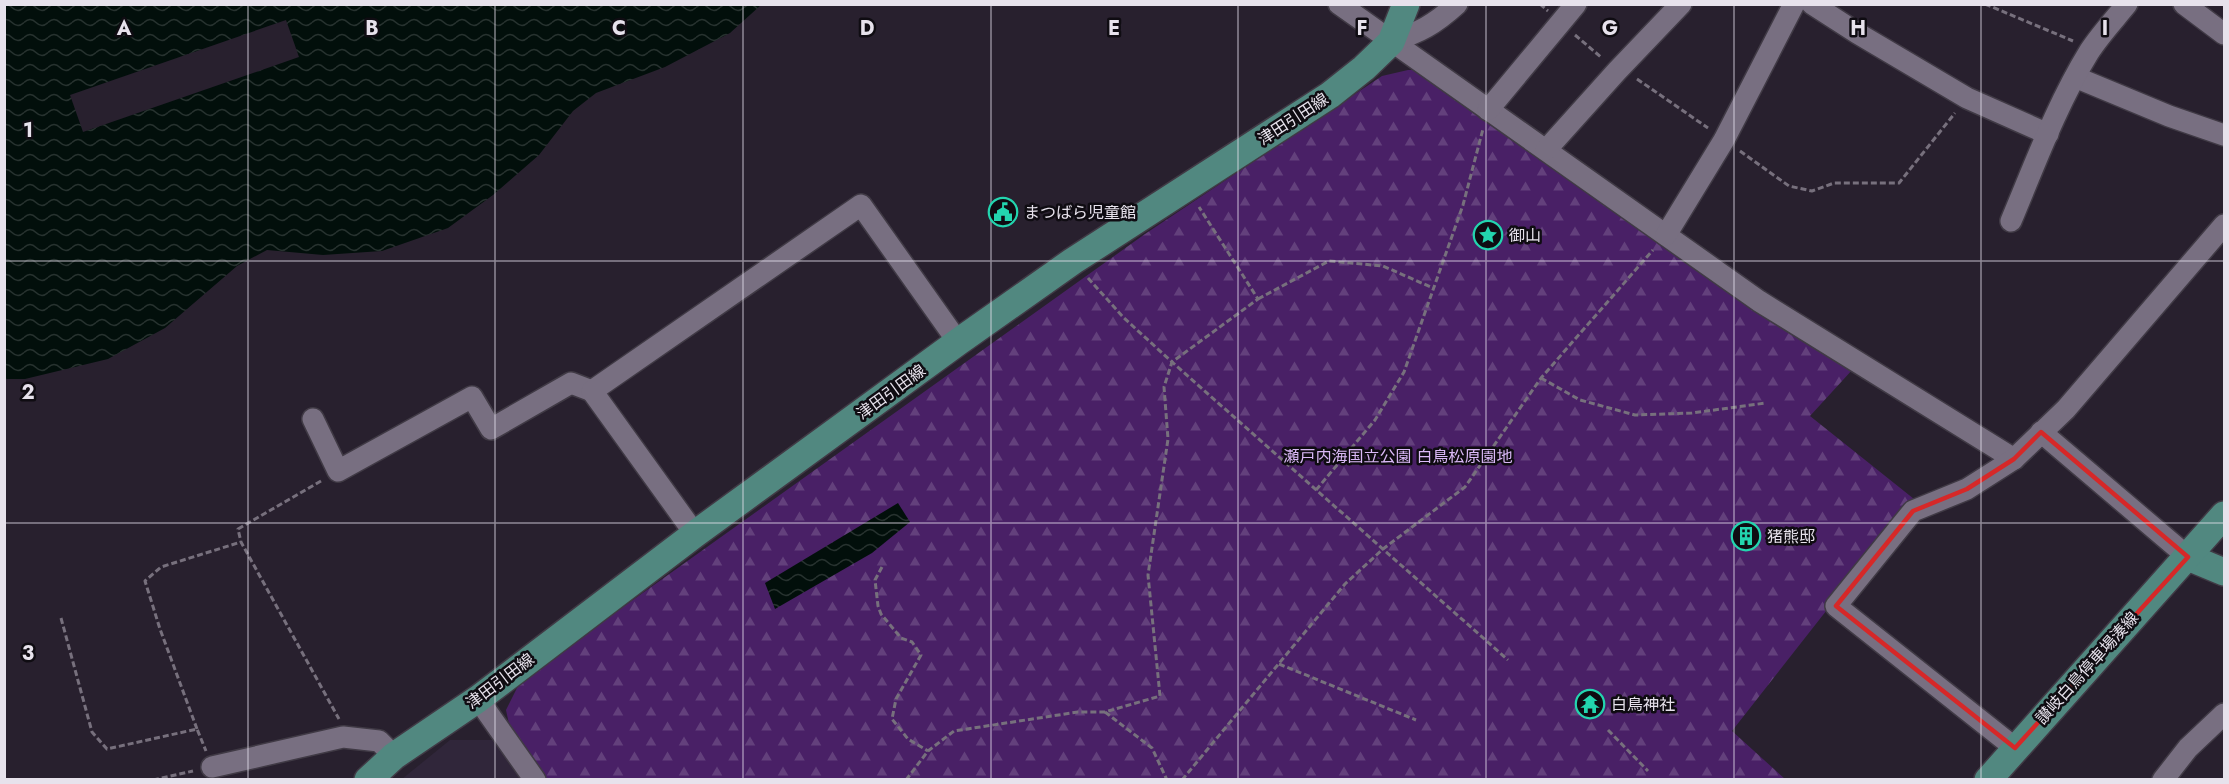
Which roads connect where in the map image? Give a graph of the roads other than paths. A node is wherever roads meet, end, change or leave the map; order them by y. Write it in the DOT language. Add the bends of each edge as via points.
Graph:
graph roads {
  1 [pos="1339,4"];
  2 [pos="1406,4"];
  3 [pos="1456,4"];
  4 [pos="1576,4"];
  5 [pos="1794,4"];
  6 [pos="1812,4"];
  7 [pos="2127,4"];
  8 [pos="2184,4"];
  9 [pos="1671,8"];
  10 [pos="2224,34"];
  11 [pos="1391,42"];
  12 [pos="2075,78"];
  13 [pos="1488,110"];
  14 [pos="2048,134"];
  15 [pos="2224,135"];
  16 [pos="1545,150"];
  17 [pos="2011,221"];
  18 [pos="2224,225"];
  19 [pos="1666,235"];
  20 [pos="958,342"];
  21 [pos="592,391"];
  22 [pos="314,419"];
  23 [pos="2041,432"];
  24 [pos="2014,459"];
  25 [pos="2224,515"];
  26 [pos="695,534"];
  27 [pos="2188,557"];
  28 [pos="2224,572"];
  29 [pos="478,699"];
  30 [pos="2224,714"];
  31 [pos="2015,748"];
  32 [pos="394,756"];
  33 [pos="212,767"];
  34 [pos="368,780"];
  35 [pos="535,780"];
  36 [pos="1988,780"];
  37 [pos="2163,780"];
  1 -- 11 [label="street"];
  2 -- 11 [label="main road, 津田引田線"];
  3 -- 11 [label="street" via="1419,33"];
  4 -- 13 [label="street"];
  5 -- 19 [label="street" via="1724,140"];
  6 -- 14 [label="street" via="1967,98"];
  7 -- 12 [label="street" via="2090,50"];
  8 -- 10 [label="street"];
  9 -- 16 [label="street"];
  11 -- 13 [label="street"];
  11 -- 20 [label="main road, 津田引田線" via="1329,95 1072,261"];
  12 -- 14 [label="street"];
  12 -- 15 [label="street"];
  13 -- 16 [label="street"];
  14 -- 17 [label="street"];
  16 -- 19 [label="street"];
  18 -- 23 [label="street" via="2066,409"];
  19 -- 24 [label="street" via="1759,301"];
  20 -- 21 [label="street" via="861,204"];
  20 -- 26 [label="main road, 津田引田線"];
  21 -- 22 [label="street" via="571,383 491,429 472,397 338,471"];
  21 -- 26 [label="street"];
  23 -- 24 [label="street"];
  23 -- 27 [label="street"];
  24 -- 31 [label="street" via="1967,489 1913,511 1836,606"];
  25 -- 27 [label="main road, 讃岐白鳥停車場湊線"];
  26 -- 29 [label="main road, 津田引田線"];
  27 -- 28 [label="main road"];
  27 -- 31 [label="main road, 讃岐白鳥停車場湊線"];
  29 -- 32 [label="main road, 津田引田線"];
  29 -- 35 [label="street"];
  30 -- 37 [label="street" via="2188,748"];
  31 -- 36 [label="main road, 讃岐白鳥停車場湊線"];
  32 -- 33 [label="street" via="379,741 343,737"];
  32 -- 34 [label="main road, 津田引田線"];
}
